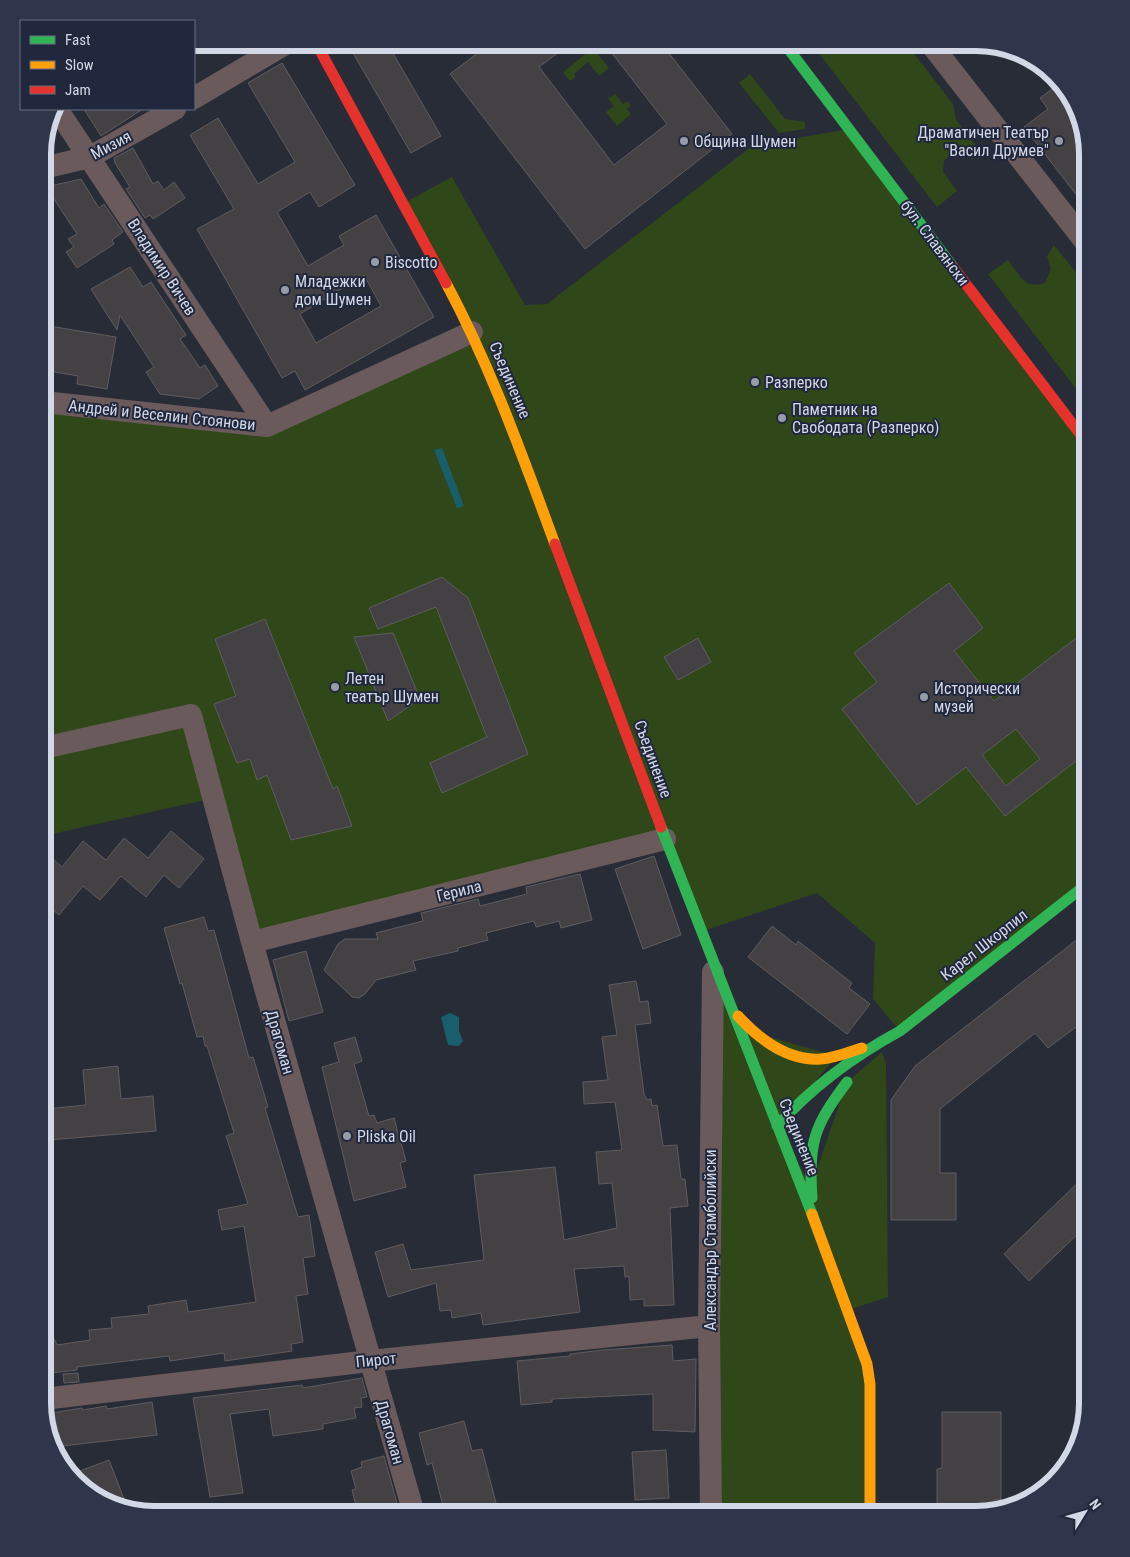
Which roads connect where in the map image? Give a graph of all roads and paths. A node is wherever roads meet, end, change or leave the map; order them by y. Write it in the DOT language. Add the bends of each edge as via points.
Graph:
graph roads {
  1 [pos="272,51"];
  2 [pos="321,51"];
  3 [pos="790,51"];
  4 [pos="936,51"];
  5 [pos="195,97"];
  6 [pos="173,110"];
  7 [pos="60,112"];
  8 [pos="90,157"];
  9 [pos="51,166"];
  10 [pos="1079,233"];
  11 [pos="472,332"];
  12 [pos="51,403"];
  13 [pos="267,426"];
  14 [pos="1079,432"];
  15 [pos="51,746"];
  16 [pos="665,839"];
  17 [pos="1079,891"];
  18 [pos="252,942"];
  19 [pos="714,966"];
  20 [pos="730,1007"];
  21 [pos="900,1031"];
  22 [pos="873,1044"];
  23 [pos="868,1064"];
  24 [pos="777,1126"];
  25 [pos="812,1214"];
  26 [pos="709,1326"];
  27 [pos="370,1361"];
  28 [pos="51,1399"];
  29 [pos="412,1506"];
  30 [pos="711,1506"];
  31 [pos="870,1506"];
  1 -- 5 [label="street"];
  2 -- 11 [label="street, Съединение"];
  3 -- 14 [label="street, бул. Славянски"];
  4 -- 10 [label="street"];
  6 -- 8 [label="street, Мизия"];
  7 -- 8 [label="street, Владимир Вичев"];
  8 -- 9 [label="street, Мизия"];
  8 -- 13 [label="street, Владимир Вичев"];
  11 -- 13 [label="street, Андрей и Веселин Стоянови"];
  11 -- 16 [label="street, Съединение" via="536,486"];
  12 -- 13 [label="street, Андрей и Веселин Стоянови"];
  15 -- 18 [label="street, Драгоман" via="191,715"];
  16 -- 18 [label="street, Герила"];
  16 -- 19 [label="street, Съединение"];
  17 -- 21 [label="street, Карел Шкорпил"];
  18 -- 27 [label="street, Драгоман"];
  19 -- 20 [label="street, Съединение"];
  19 -- 26 [label="street, Александър Стамболийски"];
  20 -- 22 [label="street" via="751,1032 798,1056 818,1059 838,1056"];
  20 -- 24 [label="street, Съединение"];
  21 -- 22 [label="street, Карел Шкорпил"];
  21 -- 23 [label="street, Карел Шкорпил"];
  22 -- 24 [label="street, Карел Шкорпил" via="790,1111"];
  24 -- 25 [label="street, Съединение"];
  24 -- 25 [label="street" via="813,1108 851,1079 822,1117 814,1142"];
  25 -- 31 [label="street, Съединение" via="867,1364 870,1384"];
  26 -- 27 [label="street, Пирот"];
  26 -- 30 [label="street, Александър Стамболийски"];
  27 -- 28 [label="street, Пирот"];
  27 -- 29 [label="street, Драгоман"];
}
